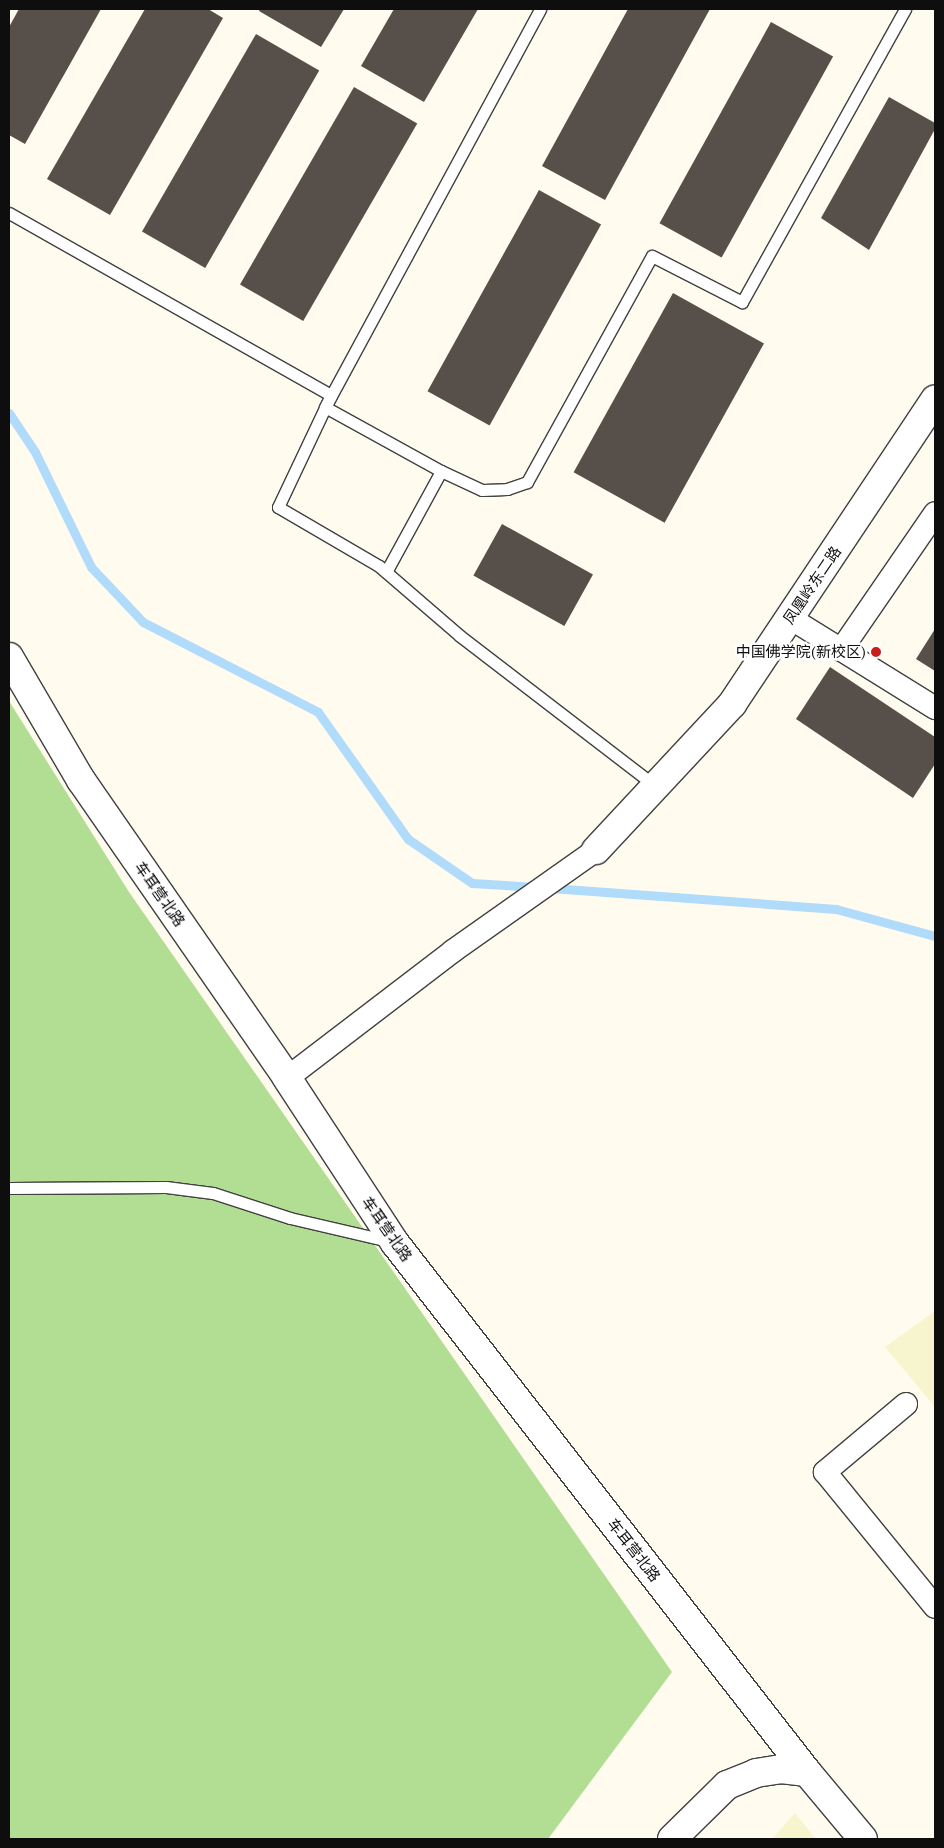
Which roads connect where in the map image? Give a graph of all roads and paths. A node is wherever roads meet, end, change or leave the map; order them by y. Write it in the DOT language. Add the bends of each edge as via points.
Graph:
graph roads {
  1 [pos="540,9"];
  2 [pos="905,9"];
  3 [pos="9,213"];
  4 [pos="935,400"];
  5 [pos="325,407"];
  6 [pos="441,471"];
  7 [pos="935,513"];
  8 [pos="386,572"];
  9 [pos="790,618"];
  10 [pos="842,650"];
  11 [pos="9,657"];
  12 [pos="935,708"];
  13 [pos="657,786"];
  14 [pos="596,850"];
  15 [pos="287,1078"];
  16 [pos="9,1188"];
  17 [pos="395,1243"];
  18 [pos="906,1404"];
  19 [pos="935,1607"];
  20 [pos="807,1772"];
  21 [pos="672,1839"];
  22 [pos="863,1839"];
  1 -- 5 [label="lane"];
  2 -- 6 [label="lane" via="742,302 652,256 527,482 506,490 482,490"];
  3 -- 5 [label="lane" via="330,395"];
  4 -- 9 [label="street, 凤凰岭东二路"];
  5 -- 6 [label="lane"];
  5 -- 8 [label="lane" via="278,507"];
  6 -- 8 [label="lane"];
  7 -- 10 [label="street"];
  8 -- 13 [label="lane" via="460,636"];
  9 -- 10 [label="street"];
  9 -- 13 [label="street, 凤凰岭东二路" via="732,704"];
  10 -- 12 [label="street"];
  11 -- 15 [label="street, 车耳营北路" via="81,780"];
  13 -- 14 [label="street, 凤凰岭东二路"];
  14 -- 15 [label="street" via="453,951"];
  15 -- 17 [label="street, 车耳营北路"];
  16 -- 17 [label="lane" via="166,1187 213,1193 290,1218"];
  17 -- 20 [label="street, 车耳营北路"];
  18 -- 19 [label="street" via="825,1472"];
  20 -- 21 [label="street" via="782,1769 756,1773 727,1785"];
  20 -- 22 [label="street, 车耳营北路"];
}
